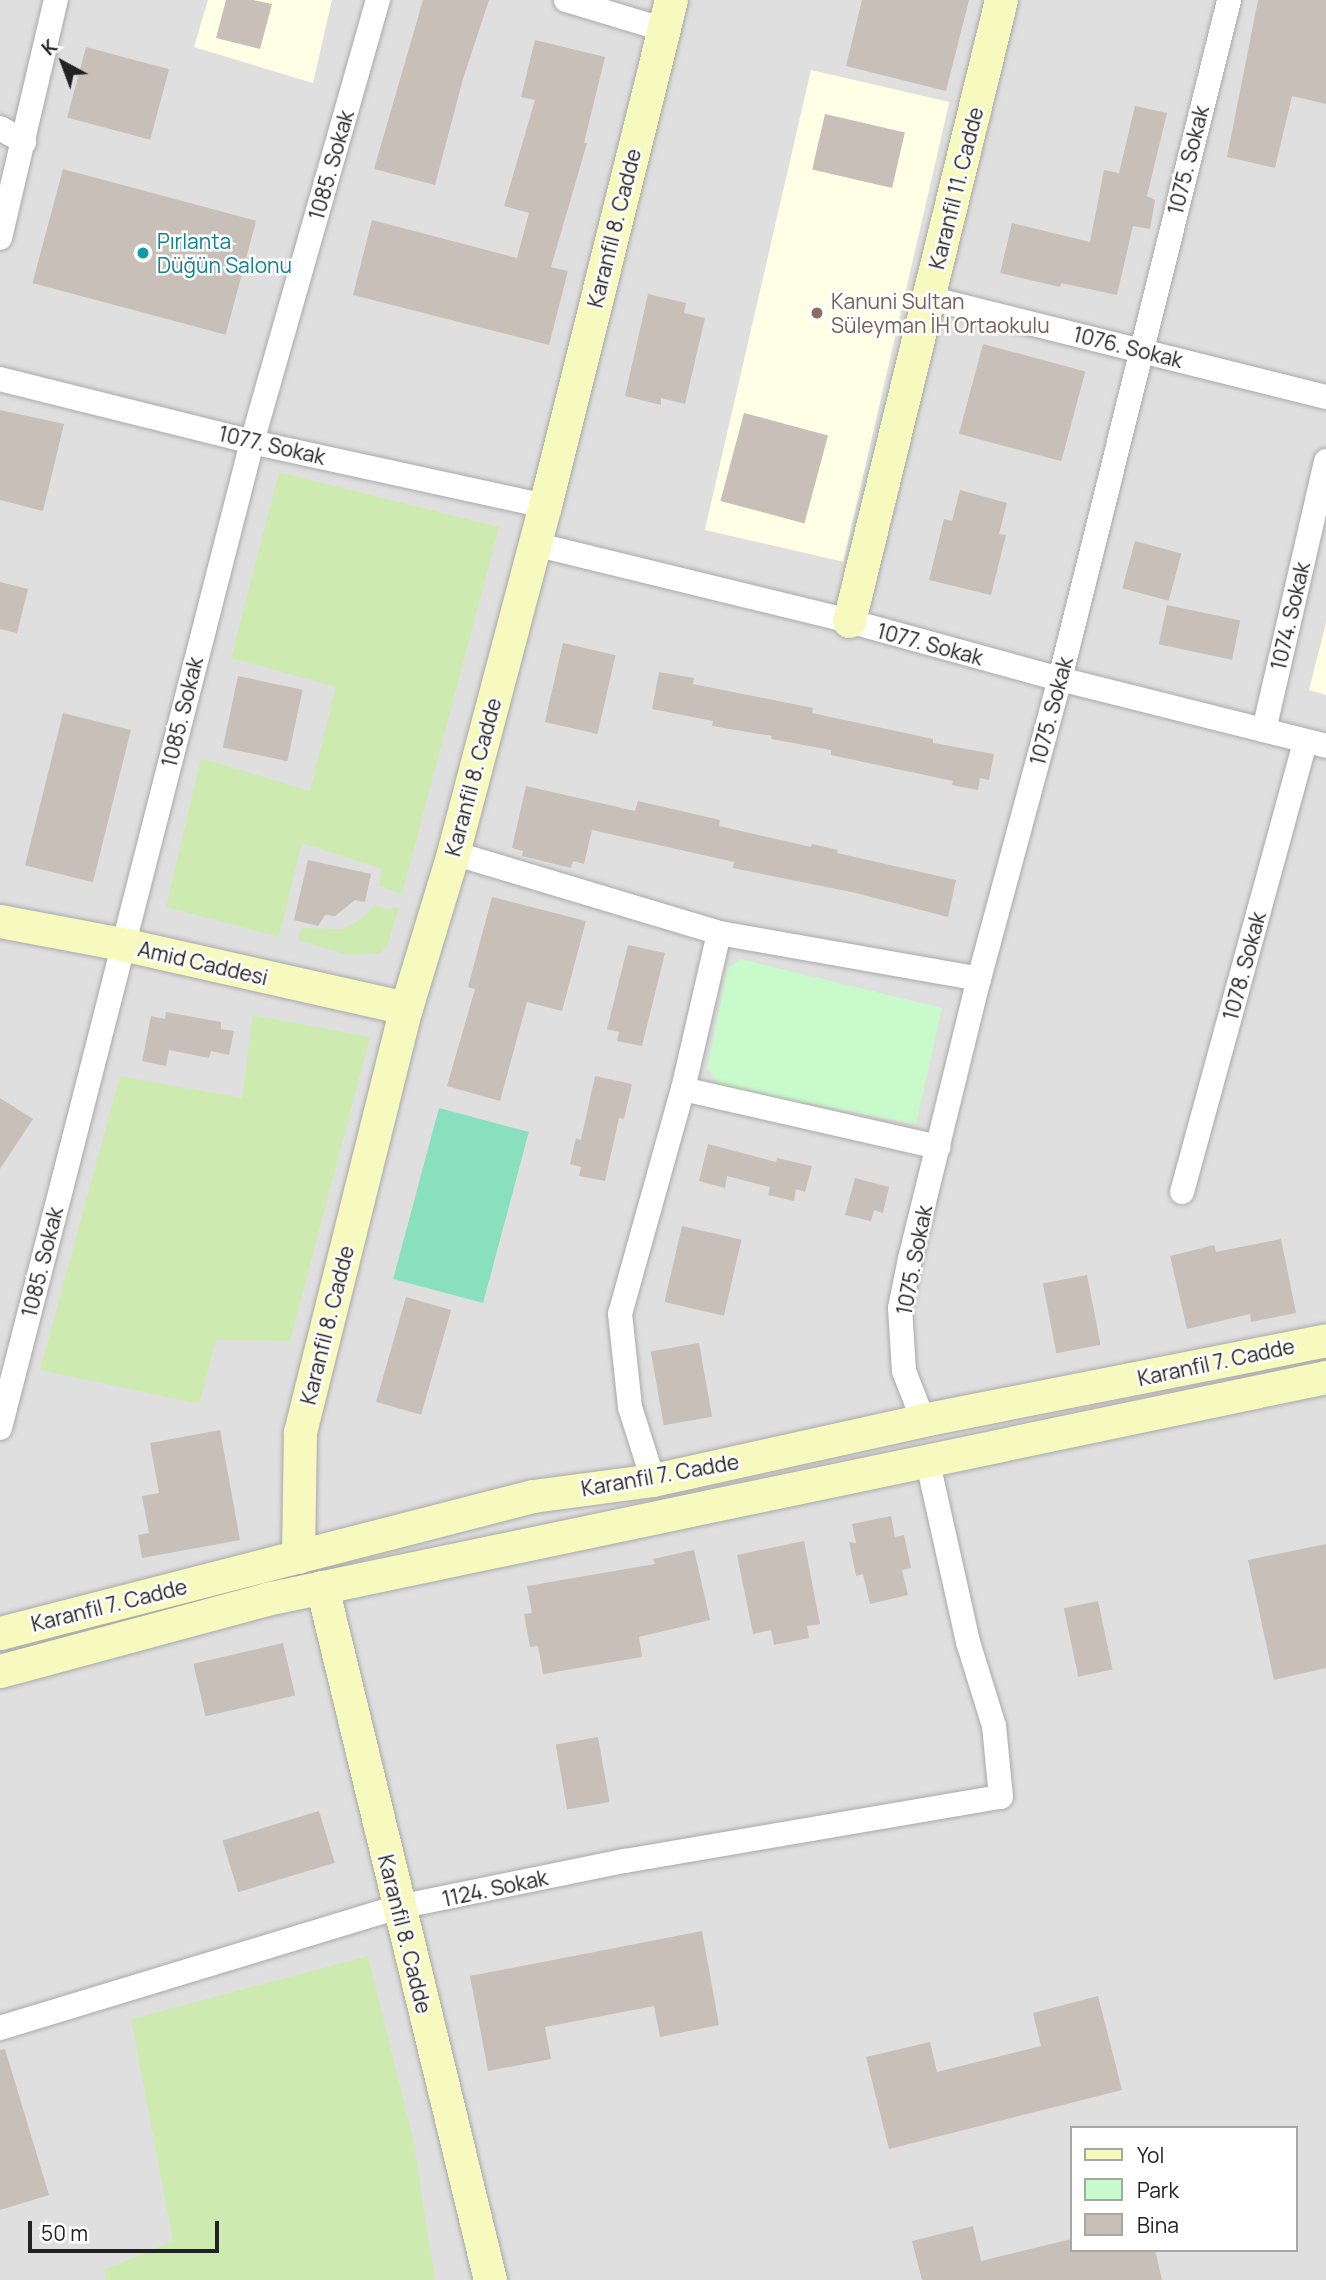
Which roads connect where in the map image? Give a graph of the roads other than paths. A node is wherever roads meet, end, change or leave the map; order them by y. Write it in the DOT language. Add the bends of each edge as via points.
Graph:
graph roads {
  1 [pos="56,0"];
  2 [pos="378,0"];
  3 [pos="566,0"];
  4 [pos="1001,0"];
  5 [pos="1229,0"];
  6 [pos="667,15"];
  7 [pos="0,128"];
  8 [pos="24,142"];
  9 [pos="0,238"];
  10 [pos="929,298"];
  11 [pos="1140,350"];
  12 [pos="0,379"];
  13 [pos="1326,397"];
  14 [pos="252,442"];
  15 [pos="1326,461"];
  16 [pos="545,506"];
  17 [pos="534,544"];
  18 [pos="849,621"];
  19 [pos="1060,679"];
  20 [pos="1264,730"];
  21 [pos="1316,743"];
  22 [pos="453,853"];
  23 [pos="0,921"];
  24 [pos="719,933"];
  25 [pos="122,944"];
  26 [pos="979,979"];
  27 [pos="406,1008"];
  28 [pos="683,1089"];
  29 [pos="939,1147"];
  30 [pos="1182,1192"];
  31 [pos="1326,1339"];
  32 [pos="1326,1377"];
  33 [pos="923,1420"];
  34 [pos="0,1428"];
  35 [pos="927,1459"];
  36 [pos="653,1480"];
  37 [pos="298,1557"];
  38 [pos="322,1587"];
  39 [pos="0,1633"];
  40 [pos="0,1671"];
  41 [pos="398,1908"];
  42 [pos="0,2028"];
  43 [pos="490,2280"];
  1 -- 8 [label="street"];
  2 -- 14 [label="street, 1085. Sokak"];
  3 -- 6 [label="street"];
  4 -- 10 [label="street, Karanfil 11. Cadde"];
  5 -- 11 [label="street, 1075. Sokak"];
  6 -- 16 [label="street, Karanfil 8. Cadde"];
  7 -- 8 [label="street"];
  8 -- 9 [label="street"];
  10 -- 11 [label="street, 1076. Sokak"];
  10 -- 18 [label="street, Karanfil 11. Cadde"];
  11 -- 13 [label="street, 1076. Sokak"];
  11 -- 19 [label="street, 1075. Sokak"];
  12 -- 14 [label="street, 1077. Sokak"];
  14 -- 16 [label="street, 1077. Sokak"];
  14 -- 25 [label="street, 1085. Sokak"];
  15 -- 20 [label="street, 1074. Sokak"];
  16 -- 17 [label="street, Karanfil 8. Cadde"];
  17 -- 18 [label="street, 1077. Sokak"];
  17 -- 22 [label="street, Karanfil 8. Cadde"];
  18 -- 19 [label="street, 1077. Sokak"];
  19 -- 20 [label="street, 1077. Sokak"];
  19 -- 26 [label="street, 1075. Sokak"];
  20 -- 21 [label="street, 1077. Sokak"];
  21 -- 30 [label="street, 1078. Sokak"];
  22 -- 24 [label="street"];
  22 -- 27 [label="street, Karanfil 8. Cadde"];
  23 -- 25 [label="street, Amid Caddesi"];
  24 -- 26 [label="street"];
  24 -- 28 [label="street"];
  25 -- 27 [label="street, Amid Caddesi"];
  25 -- 34 [label="street, 1085. Sokak"];
  26 -- 29 [label="street, 1075. Sokak"];
  27 -- 37 [label="street, Karanfil 8. Cadde" via="300,1432"];
  28 -- 29 [label="street"];
  28 -- 36 [label="street" via="620,1314 630,1407"];
  29 -- 33 [label="street, 1075. Sokak" via="900,1308 904,1371"];
  31 -- 33 [label="street, Karanfil 7. Cadde"];
  32 -- 35 [label="street, Karanfil 7. Cadde"];
  33 -- 36 [label="street, Karanfil 7. Cadde"];
  35 -- 38 [label="street, Karanfil 7. Cadde"];
  35 -- 41 [label="street, 1124. Sokak" via="968,1642 993,1726 1001,1797 625,1861"];
  36 -- 37 [label="street, Karanfil 7. Cadde" via="533,1496"];
  37 -- 39 [label="street, Karanfil 7. Cadde"];
  38 -- 40 [label="street, Karanfil 7. Cadde"];
  38 -- 41 [label="street, Karanfil 8. Cadde"];
  41 -- 42 [label="street, 1124. Sokak"];
  41 -- 43 [label="street, Karanfil 8. Cadde"];
}
